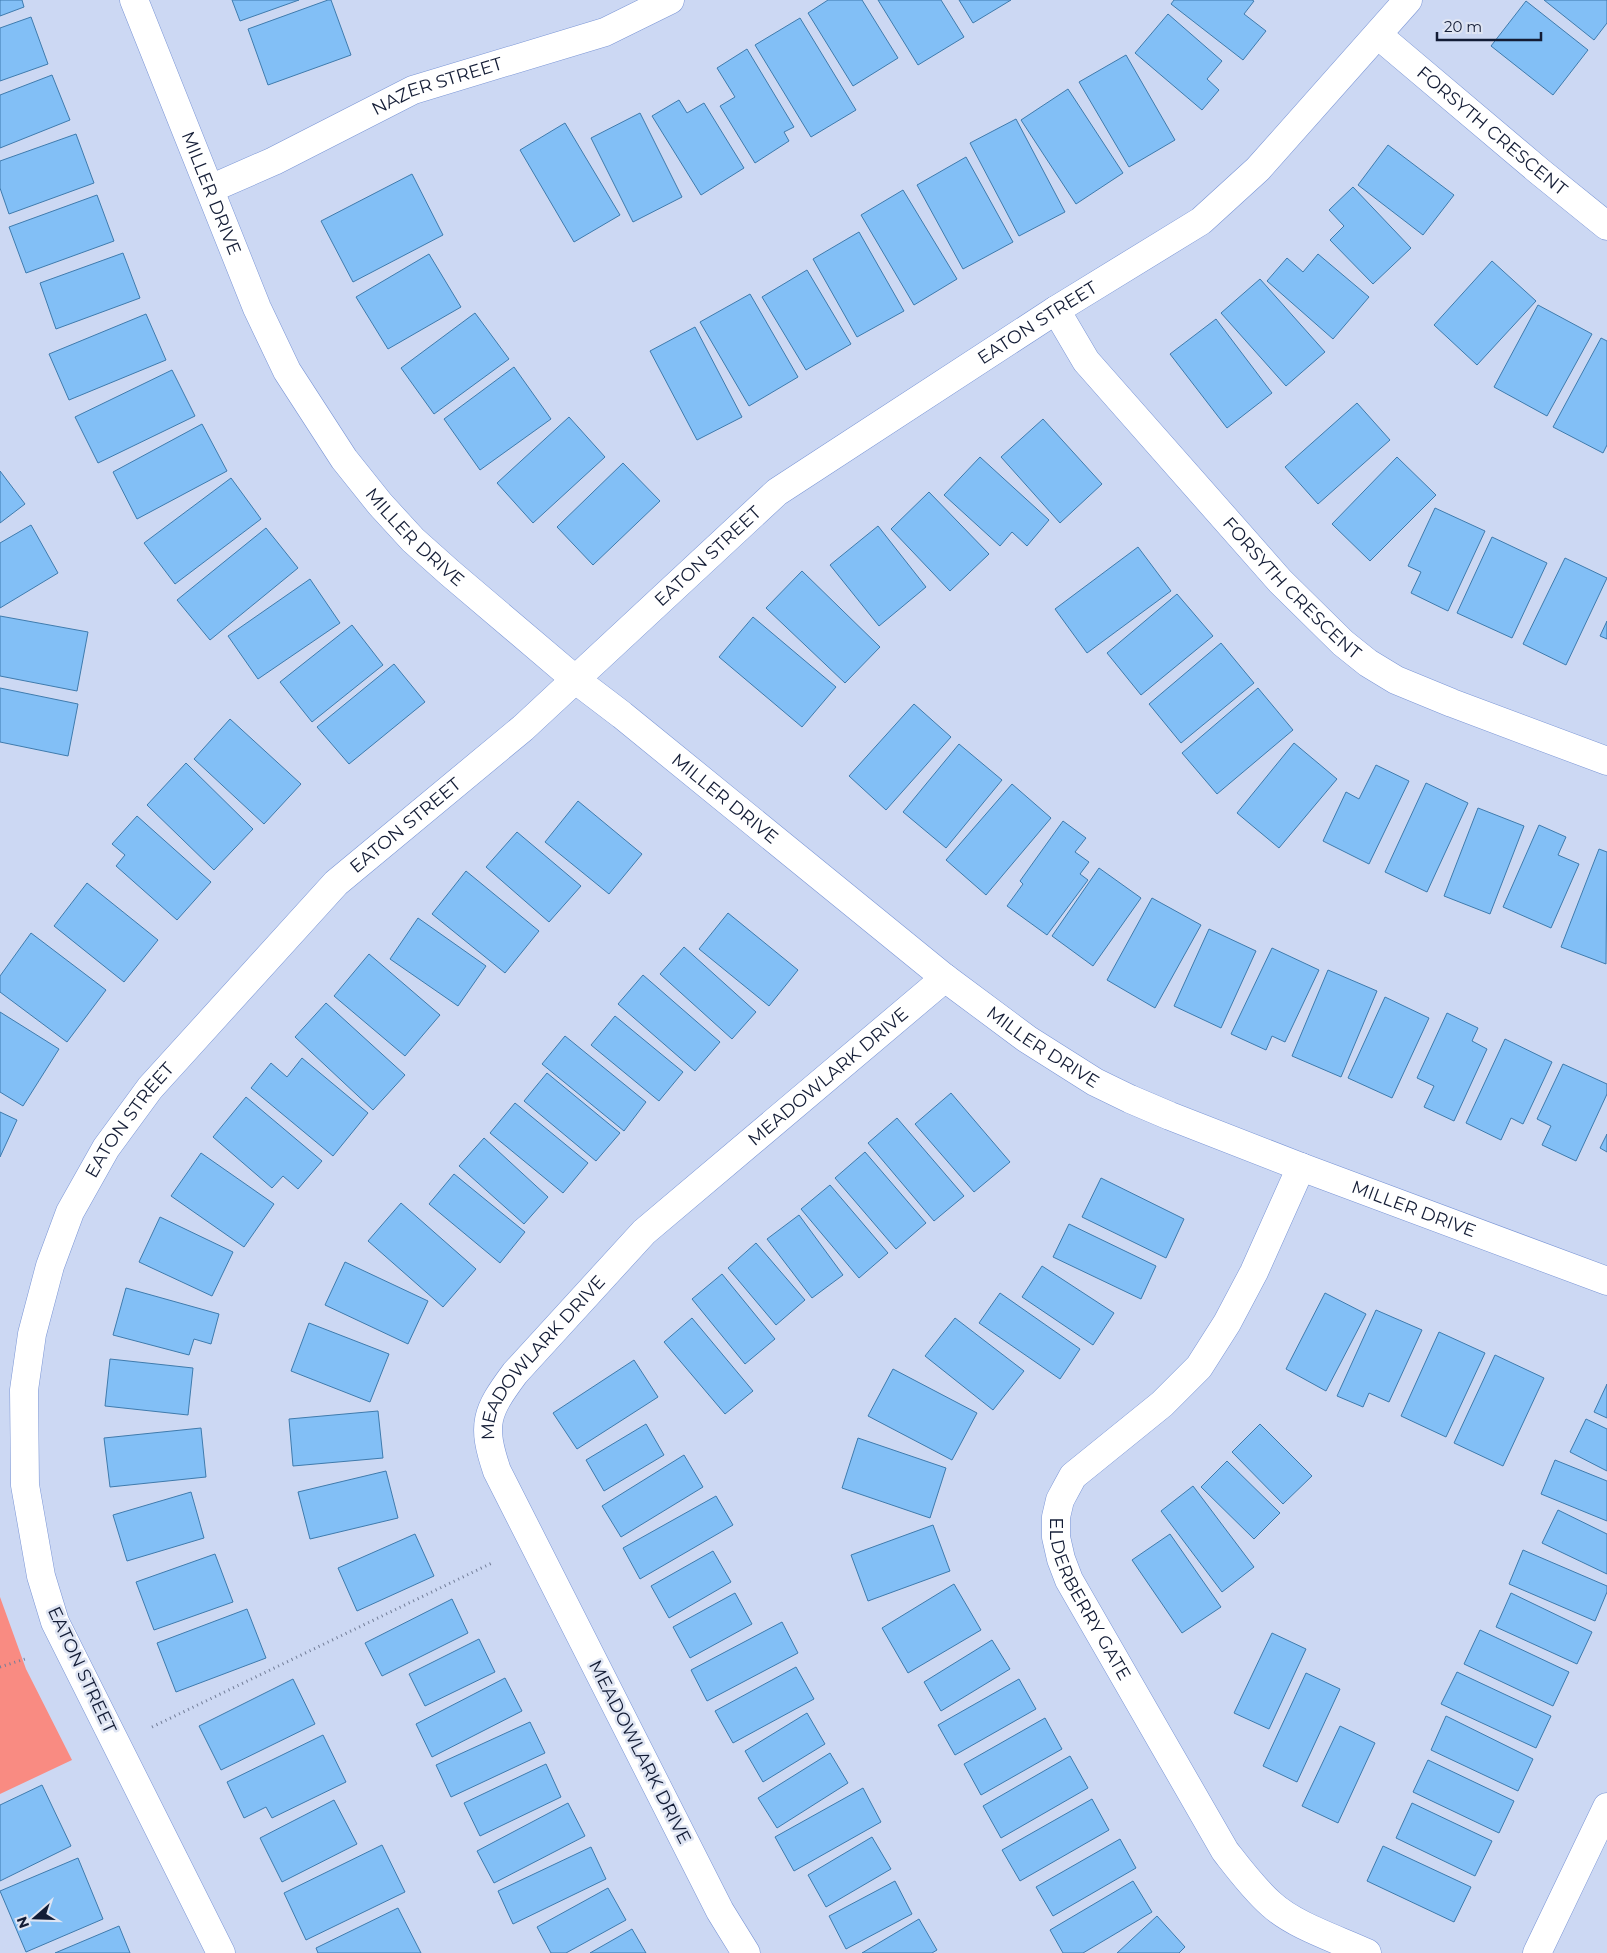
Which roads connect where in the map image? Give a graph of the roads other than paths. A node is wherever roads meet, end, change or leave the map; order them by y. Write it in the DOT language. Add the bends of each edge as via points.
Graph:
graph roads {
  1 [pos="134,0"];
  2 [pos="670,0"];
  3 [pos="1408,0"];
  4 [pos="1378,35"];
  5 [pos="210,189"];
  6 [pos="1607,226"];
  7 [pos="1056,310"];
  8 [pos="576,680"];
  9 [pos="1607,760"];
  10 [pos="945,978"];
  11 [pos="1301,1167"];
  12 [pos="1607,1281"];
  13 [pos="1607,1807"];
  14 [pos="221,1953"];
  15 [pos="746,1953"];
  16 [pos="1367,1953"];
  17 [pos="1536,1953"];
  1 -- 5 [label="street, MILLER DRIVE"];
  2 -- 5 [label="street, NAZER STREET" via="605,32 413,90 274,161"];
  3 -- 4 [label="street, EATON STREET"];
  4 -- 6 [label="street, FORSYTH CRESCENT"];
  4 -- 7 [label="street, EATON STREET" via="1258,169 1208,215"];
  5 -- 8 [label="street, MILLER DRIVE" via="257,308 287,371 344,459 414,540"];
  7 -- 8 [label="street, EATON STREET" via="777,492"];
  7 -- 9 [label="street, FORSYTH CRESCENT" via="1092,369 1280,581 1343,643 1396,680"];
  8 -- 10 [label="street, MILLER DRIVE"];
  8 -- 14 [label="street, EATON STREET" via="523,728 336,882 150,1088 106,1148 70,1212 50,1266 32,1334 24,1390 25,1485 41,1576 55,1622"];
  10 -- 11 [label="street, MILLER DRIVE" via="1027,1039 1095,1082 1170,1116"];
  10 -- 15 [label="street, MEADOWLARK DRIVE" via="644,1232 516,1373 499,1395 487,1421 489,1447 497,1472 720,1910"];
  11 -- 12 [label="street, MILLER DRIVE"];
  11 -- 16 [label="street, ELDERBERRY GATE" via="1254,1272 1199,1367 1162,1404 1073,1476 1060,1500 1056,1537 1069,1580 1225,1851 1272,1905 1299,1922"];
  13 -- 17 [label="street"];
}
